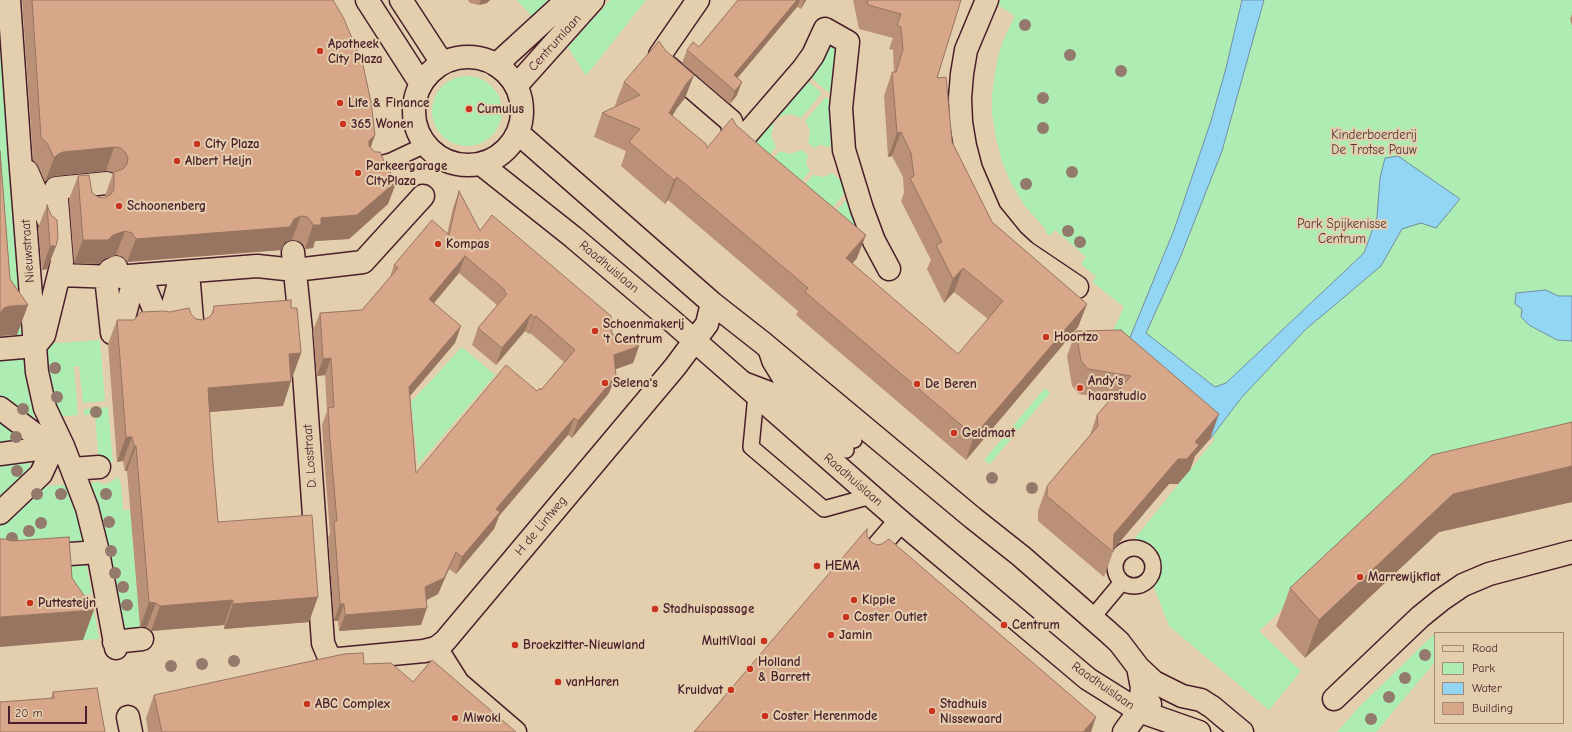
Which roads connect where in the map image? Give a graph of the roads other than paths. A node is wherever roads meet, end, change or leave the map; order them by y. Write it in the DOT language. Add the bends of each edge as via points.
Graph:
graph roads {
  1 [pos="9,0"];
  2 [pos="366,0"];
  3 [pos="401,0"];
  4 [pos="567,0"];
  5 [pos="593,0"];
  6 [pos="698,0"];
  7 [pos="987,0"];
  8 [pos="442,63"];
  9 [pos="496,65"];
  10 [pos="421,84"];
  11 [pos="516,86"];
  12 [pos="518,133"];
  13 [pos="740,142"];
  14 [pos="426,145"];
  15 [pos="20,156"];
  16 [pos="760,160"];
  17 [pos="481,164"];
  18 [pos="369,167"];
  19 [pos="97,190"];
  20 [pos="423,196"];
  21 [pos="850,236"];
  22 [pos="60,246"];
  23 [pos="291,258"];
  24 [pos="102,273"];
  25 [pos="59,275"];
  26 [pos="137,276"];
  27 [pos="184,281"];
  28 [pos="1077,287"];
  29 [pos="712,303"];
  30 [pos="193,332"];
  31 [pos="694,341"];
  32 [pos="763,343"];
  33 [pos="35,346"];
  34 [pos="0,349"];
  35 [pos="732,375"];
  36 [pos="756,395"];
  37 [pos="0,408"];
  38 [pos="58,447"];
  39 [pos="0,454"];
  40 [pos="99,467"];
  41 [pos="72,469"];
  42 [pos="871,496"];
  43 [pos="0,513"];
  44 [pos="900,521"];
  45 [pos="98,552"];
  46 [pos="1572,552"];
  47 [pos="870,556"];
  48 [pos="0,559"];
  49 [pos="1122,582"];
  50 [pos="1092,618"];
  51 [pos="142,639"];
  52 [pos="436,648"];
  53 [pos="1138,668"];
  54 [pos="1182,696"];
  55 [pos="1334,699"];
  56 [pos="1139,712"];
  57 [pos="515,732"];
  58 [pos="1124,732"];
  59 [pos="1200,732"];
  60 [pos="1242,732"];
  1 -- 15 [label="street, Nieuwstraat"];
  2 -- 10 [label="street"];
  3 -- 8 [label="street"];
  4 -- 9 [label="street, Centrumlaan"];
  5 -- 11 [label="street, Centrumlaan"];
  6 -- 13 [label="street" via="660,55 664,64 730,121 736,139"];
  7 -- 28 [label="street" via="966,50 962,74 961,122 971,169 990,213 1012,240 1025,252"];
  8 -- 9 [label="street" via="464,57 486,60"];
  8 -- 10 [label="street" via="426,76"];
  9 -- 11 [label="street"];
  10 -- 14 [label="street" via="416,94 414,116 420,136"];
  11 -- 12 [label="street" via="522,110"];
  12 -- 17 [label="street" via="503,153"];
  12 -- 29 [label="street, Raadhuislaan"];
  13 -- 16 [label="street"];
  13 -- 21 [label="street" via="803,69 813,55 824,28 848,42 841,108 844,150 874,241 889,269"];
  14 -- 17 [label="street" via="450,163 471,166"];
  14 -- 18 [label="lane" via="391,161"];
  15 -- 22 [label="street, Nieuwstraat"];
  15 -- 33 [label="street, Nieuwstraat"];
  17 -- 31 [label="street, Raadhuislaan" via="579,242"];
  19 -- 22 [label="street, Nieuwstraat" via="56,188"];
  20 -- 23 [label="street" via="363,262"];
  22 -- 25 [label="street, Nieuwstraat" via="62,262"];
  23 -- 24 [label="street" via="114,268"];
  23 -- 27 [label="street"];
  23 -- 52 [label="street, D. Losstraat" via="301,332 323,643 328,655 339,659"];
  24 -- 25 [label="street"];
  24 -- 26 [label="street"];
  24 -- 26 [label="street" via="112,333 120,333"];
  25 -- 33 [label="street, Nieuwstraat" via="44,335"];
  26 -- 27 [label="street"];
  26 -- 27 [label="street" via="160,324 168,323"];
  27 -- 30 [label="street"];
  29 -- 31 [label="street, H de Lintweg" via="707,324"];
  29 -- 32 [label="street, Raadhuislaan"];
  31 -- 35 [label="street, Raadhuislaan"];
  31 -- 52 [label="street, H de Lintweg" via="445,641"];
  32 -- 35 [label="lane" via="770,362 781,380 850,445 774,391"];
  32 -- 50 [label="street, Raadhuislaan" via="1021,556"];
  33 -- 34 [label="street"];
  33 -- 38 [label="street, Nieuwstraat" via="41,394"];
  35 -- 36 [label="street, Raadhuislaan"];
  36 -- 42 [label="street, Raadhuislaan"];
  36 -- 42 [label="lane" via="752,447 824,509"];
  37 -- 38 [label="street"];
  38 -- 39 [label="street"];
  38 -- 41 [label="street, Nieuwstraat"];
  38 -- 43 [label="street" via="41,474"];
  40 -- 41 [label="street"];
  41 -- 45 [label="street, Nieuwstraat" via="87,508"];
  42 -- 44 [label="street, Raadhuislaan"];
  44 -- 47 [label="street"];
  44 -- 56 [label="street, Raadhuislaan" via="1088,680"];
  45 -- 48 [label="street"];
  45 -- 51 [label="street, Nieuwstraat" via="115,645"];
  46 -- 55 [label="street" via="1490,574 1458,589 1420,617"];
  49 -- 50 [label="lane"];
  50 -- 53 [label="street, Raadhuislaan" via="1119,642"];
  52 -- 57 [label="street" via="458,682"];
  53 -- 54 [label="street" via="1154,682"];
  53 -- 56 [label="street, Raadhuislaan" via="1142,688"];
  54 -- 56 [label="street" via="1155,700"];
  54 -- 60 [label="street" via="1201,700"];
  56 -- 58 [label="street"];
  56 -- 59 [label="street"];
}
